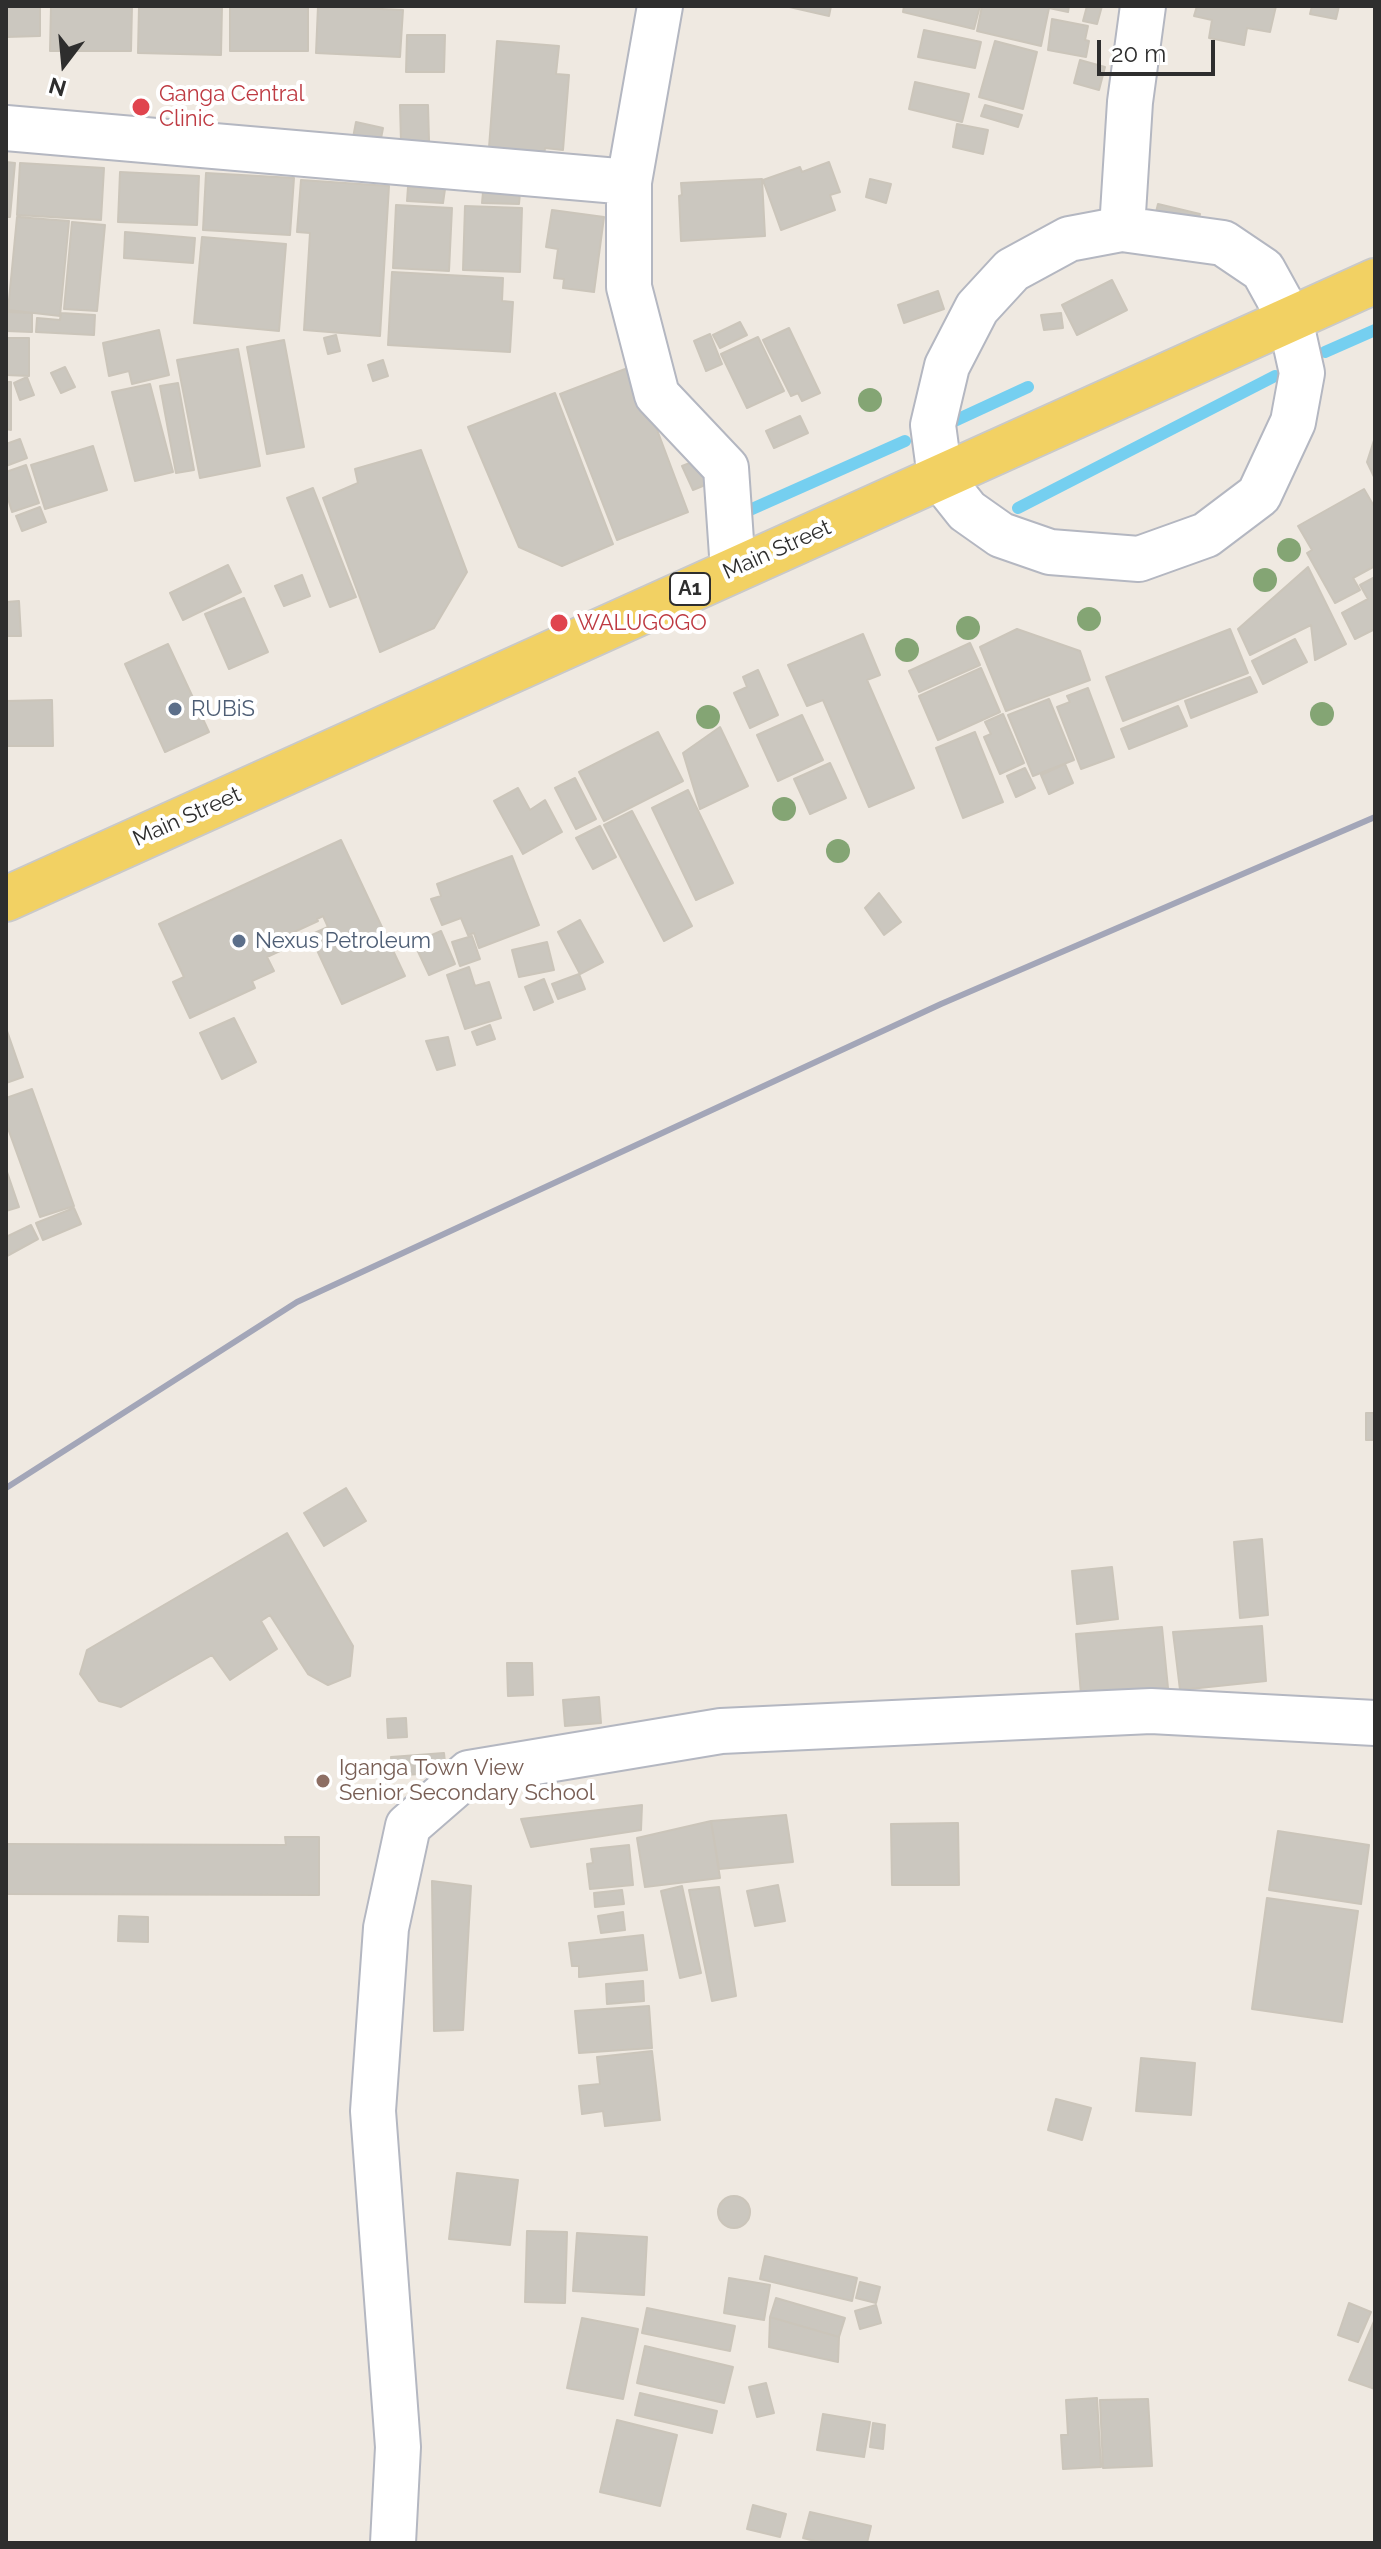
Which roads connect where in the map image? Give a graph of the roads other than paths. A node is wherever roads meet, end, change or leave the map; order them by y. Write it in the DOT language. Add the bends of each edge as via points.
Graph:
graph roads {
  1 [pos="660,6"];
  2 [pos="1143,6"];
  3 [pos="6,128"];
  4 [pos="629,182"];
  5 [pos="1122,229"];
  6 [pos="1375,281"];
  7 [pos="1290,319"];
  8 [pos="940,477"];
  9 [pos="733,570"];
  10 [pos="6,899"];
  11 [pos="1375,1723"];
  12 [pos="393,2543"];
  1 -- 4 [label="street"];
  2 -- 5 [label="street"];
  3 -- 4 [label="street"];
  4 -- 9 [label="street" via="629,287 657,395 726,468"];
  5 -- 7 [label="street" via="1223,243 1263,270"];
  5 -- 8 [label="street" via="1069,239 1035,257 1012,270 977,308 947,366 933,425"];
  6 -- 7 [label="main road, Main Street / A1"];
  7 -- 8 [label="main road, Main Street / A1"];
  7 -- 8 [label="street" via="1302,373 1293,422 1259,495 1206,535 1139,559 1050,552 1001,535 967,511"];
  8 -- 9 [label="main road, Main Street / A1"];
  9 -- 10 [label="main road, Main Street / A1"];
  11 -- 12 [label="street" via="1151,1711 721,1731 469,1773 408,1826 386,1928 373,2111 398,2447"];
}
